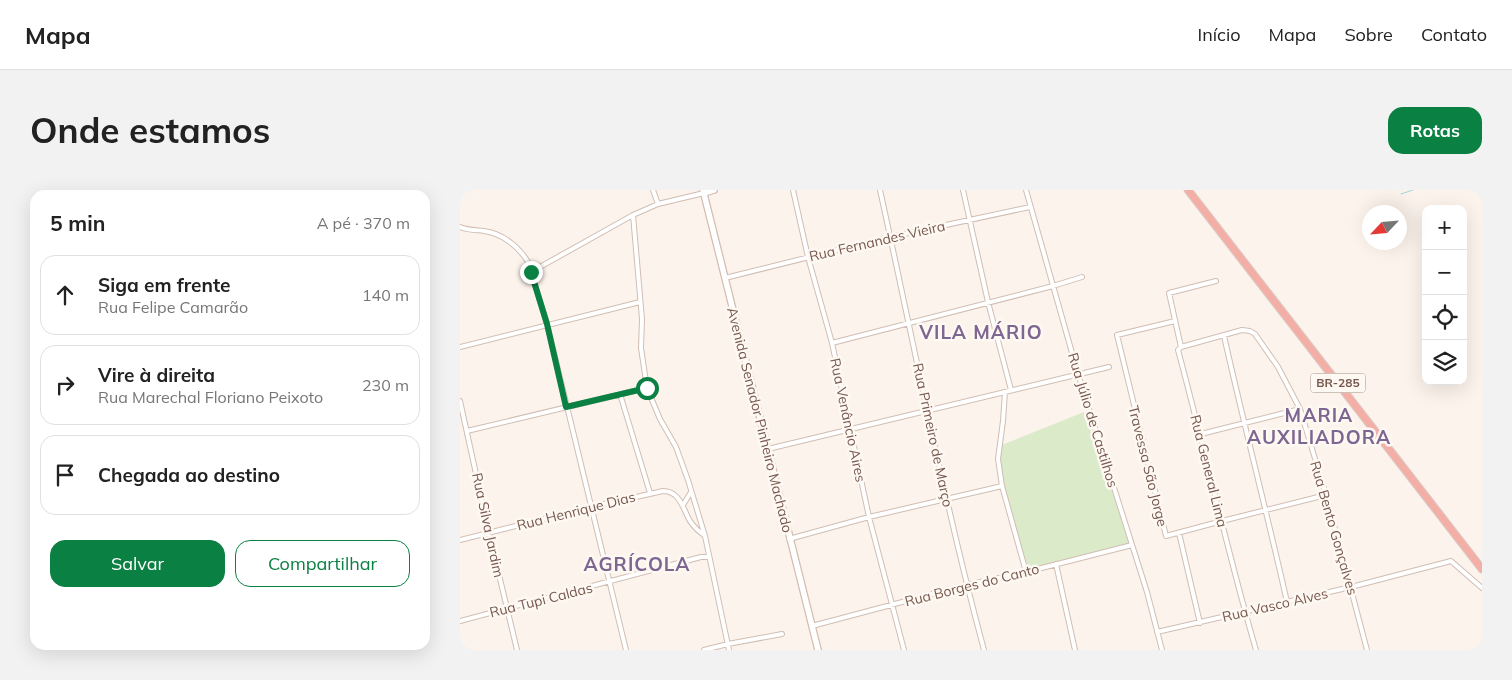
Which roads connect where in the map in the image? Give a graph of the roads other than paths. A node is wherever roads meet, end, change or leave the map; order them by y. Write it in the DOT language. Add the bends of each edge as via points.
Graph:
graph roads {
  1 [pos="653,190"];
  2 [pos="714,190"];
  3 [pos="793,190"];
  4 [pos="880,190"];
  5 [pos="963,190"];
  6 [pos="1026,190"];
  7 [pos="1188,190"];
  8 [pos="703,191"];
  9 [pos="658,204"];
  10 [pos="1030,207"];
  11 [pos="632,215"];
  12 [pos="970,220"];
  13 [pos="460,227"];
  14 [pos="890,237"];
  15 [pos="808,257"];
  16 [pos="531,272"];
  17 [pos="1082,277"];
  18 [pos="724,278"];
  19 [pos="1216,281"];
  20 [pos="1053,286"];
  21 [pos="640,302"];
  22 [pos="988,302"];
  23 [pos="1175,321"];
  24 [pos="909,323"];
  25 [pos="547,324"];
  26 [pos="1224,336"];
  27 [pos="832,343"];
  28 [pos="460,347"];
  29 [pos="1181,347"];
  30 [pos="1110,367"];
  31 [pos="1078,374"];
  32 [pos="647,388"];
  33 [pos="1011,390"];
  34 [pos="1006,392"];
  35 [pos="620,394"];
  36 [pos="460,400"];
  37 [pos="566,407"];
  38 [pos="1300,409"];
  39 [pos="928,411"];
  40 [pos="1243,422"];
  41 [pos="466,426"];
  42 [pos="460,427"];
  43 [pos="850,429"];
  44 [pos="467,431"];
  45 [pos="1200,434"];
  46 [pos="768,449"];
  47 [pos="1002,486"];
  48 [pos="691,492"];
  49 [pos="650,493"];
  50 [pos="1326,495"];
  51 [pos="946,499"];
  52 [pos="683,505"];
  53 [pos="591,507"];
  54 [pos="1267,511"];
  55 [pos="869,517"];
  56 [pos="1222,520"];
  57 [pos="489,533"];
  58 [pos="1178,533"];
  59 [pos="705,536"];
  60 [pos="789,539"];
  61 [pos="460,540"];
  62 [pos="1132,544"];
  63 [pos="709,557"];
  64 [pos="1056,564"];
  65 [pos="1482,569"];
  66 [pos="1026,572"];
  67 [pos="609,582"];
  68 [pos="966,585"];
  69 [pos="1351,587"];
  70 [pos="1482,588"];
  71 [pos="1288,602"];
  72 [pos="893,605"];
  73 [pos="506,609"];
  74 [pos="1245,611"];
  75 [pos="460,621"];
  76 [pos="1200,623"];
  77 [pos="812,626"];
  78 [pos="1157,632"];
  79 [pos="782,634"];
  80 [pos="728,644"];
  81 [pos="517,650"];
  82 [pos="626,650"];
  83 [pos="704,650"];
  84 [pos="729,650"];
  85 [pos="818,650"];
  86 [pos="904,650"];
  87 [pos="984,650"];
  88 [pos="1075,650"];
  89 [pos="1162,650"];
  90 [pos="1256,650"];
  91 [pos="1367,650"];
  1 -- 9 [label="street"];
  2 -- 8 [label="main road"];
  3 -- 15 [label="street, Rua Venâncio Aires"];
  4 -- 14 [label="street, Rua Primeiro de Março"];
  5 -- 12 [label="street"];
  6 -- 10 [label="street, Rua Júlio de Castilhos"];
  7 -- 65 [label="highway, BR-285"];
  8 -- 9 [label="street"];
  8 -- 18 [label="main road, Avenida Senador Pinheiro Machado"];
  9 -- 11 [label="street"];
  10 -- 12 [label="street, Rua Fernandes Vieira"];
  10 -- 20 [label="street, Rua Júlio de Castilhos"];
  11 -- 16 [label="street"];
  11 -- 21 [label="street"];
  12 -- 14 [label="street, Rua Fernandes Vieira"];
  12 -- 22 [label="street"];
  13 -- 16 [label="street" via="493,232 514,245 528,262"];
  14 -- 15 [label="street, Rua Fernandes Vieira"];
  14 -- 24 [label="street, Rua Primeiro de Março"];
  15 -- 18 [label="street, Rua Fernandes Vieira"];
  15 -- 27 [label="street, Rua Venâncio Aires"];
  16 -- 25 [label="street"];
  17 -- 20 [label="street"];
  18 -- 46 [label="main road, Avenida Senador Pinheiro Machado"];
  19 -- 23 [label="street, Rua General Lima" via="1169,293"];
  20 -- 22 [label="street"];
  20 -- 31 [label="street, Rua Júlio de Castilhos"];
  21 -- 25 [label="street"];
  21 -- 32 [label="street" via="641,348"];
  22 -- 24 [label="street"];
  22 -- 33 [label="street"];
  23 -- 29 [label="street, Rua General Lima"];
  23 -- 58 [label="street, Travessa São Jorge" via="1117,335 1166,536"];
  24 -- 27 [label="street"];
  24 -- 39 [label="street, Rua Primeiro de Março"];
  25 -- 28 [label="street"];
  25 -- 37 [label="street"];
  26 -- 29 [label="street"];
  26 -- 38 [label="street, Rua Bento Gonçalves" via="1242,330 1255,334 1278,367"];
  26 -- 40 [label="street"];
  27 -- 43 [label="street, Rua Venâncio Aires"];
  29 -- 45 [label="street, Rua General Lima" via="1178,350"];
  30 -- 31 [label="street"];
  31 -- 33 [label="street"];
  31 -- 62 [label="street, Rua Júlio de Castilhos"];
  32 -- 35 [label="street"];
  32 -- 48 [label="street" via="676,447"];
  33 -- 34 [label="street"];
  34 -- 39 [label="street"];
  34 -- 47 [label="street" via="998,459"];
  35 -- 37 [label="street"];
  35 -- 49 [label="street"];
  36 -- 41 [label="street, Rua Silva Jardim"];
  37 -- 44 [label="street"];
  37 -- 53 [label="street"];
  38 -- 40 [label="street"];
  38 -- 50 [label="street, Rua Bento Gonçalves"];
  39 -- 43 [label="street"];
  39 -- 51 [label="street, Rua Primeiro de Março"];
  40 -- 45 [label="street"];
  40 -- 54 [label="street"];
  41 -- 42 [label="street"];
  41 -- 44 [label="street, Rua Silva Jardim"];
  43 -- 46 [label="street"];
  43 -- 55 [label="street, Rua Venâncio Aires"];
  44 -- 57 [label="street, Rua Silva Jardim"];
  45 -- 56 [label="street, Rua General Lima"];
  46 -- 60 [label="main road, Avenida Senador Pinheiro Machado"];
  47 -- 51 [label="street"];
  47 -- 66 [label="street"];
  48 -- 52 [label="street"];
  48 -- 59 [label="street"];
  49 -- 52 [label="street, Rua Henrique Dias" via="671,492"];
  49 -- 53 [label="street, Rua Henrique Dias"];
  50 -- 54 [label="street"];
  50 -- 69 [label="street, Rua Bento Gonçalves"];
  51 -- 55 [label="street"];
  51 -- 68 [label="street, Rua Primeiro de Março"];
  52 -- 59 [label="street" via="696,529"];
  53 -- 57 [label="street, Rua Henrique Dias"];
  53 -- 67 [label="street"];
  54 -- 56 [label="street"];
  54 -- 71 [label="street"];
  55 -- 60 [label="street"];
  55 -- 72 [label="street, Rua Venâncio Aires"];
  56 -- 58 [label="street"];
  56 -- 74 [label="street, Rua General Lima"];
  57 -- 61 [label="street, Rua Henrique Dias"];
  57 -- 73 [label="street, Rua Silva Jardim"];
  58 -- 76 [label="street"];
  59 -- 63 [label="street"];
  60 -- 77 [label="main road, Avenida Senador Pinheiro Machado"];
  62 -- 64 [label="street, Rua Borges do Canto"];
  62 -- 78 [label="street, Rua Júlio de Castilhos"];
  63 -- 67 [label="street, Rua Tupi Caldas"];
  63 -- 80 [label="street"];
  64 -- 66 [label="street, Rua Borges do Canto"];
  64 -- 88 [label="street"];
  66 -- 68 [label="street, Rua Borges do Canto"];
  67 -- 73 [label="street, Rua Tupi Caldas"];
  67 -- 82 [label="street"];
  68 -- 72 [label="street, Rua Borges do Canto"];
  68 -- 87 [label="street, Rua Primeiro de Março"];
  69 -- 70 [label="street, Rua Vasco Alves" via="1451,561"];
  69 -- 71 [label="street, Rua Vasco Alves"];
  69 -- 91 [label="street, Rua Bento Gonçalves"];
  71 -- 74 [label="street, Rua Vasco Alves"];
  72 -- 77 [label="street, Rua Borges do Canto"];
  72 -- 86 [label="street, Rua Venâncio Aires"];
  73 -- 75 [label="street, Rua Tupi Caldas"];
  73 -- 81 [label="street, Rua Silva Jardim"];
  74 -- 76 [label="street, Rua Vasco Alves"];
  74 -- 90 [label="street, Rua General Lima"];
  76 -- 78 [label="street, Rua Vasco Alves"];
  77 -- 85 [label="main road, Avenida Senador Pinheiro Machado"];
  78 -- 89 [label="street, Rua Júlio de Castilhos"];
  79 -- 80 [label="street"];
  80 -- 83 [label="street"];
  80 -- 84 [label="street"];
}
